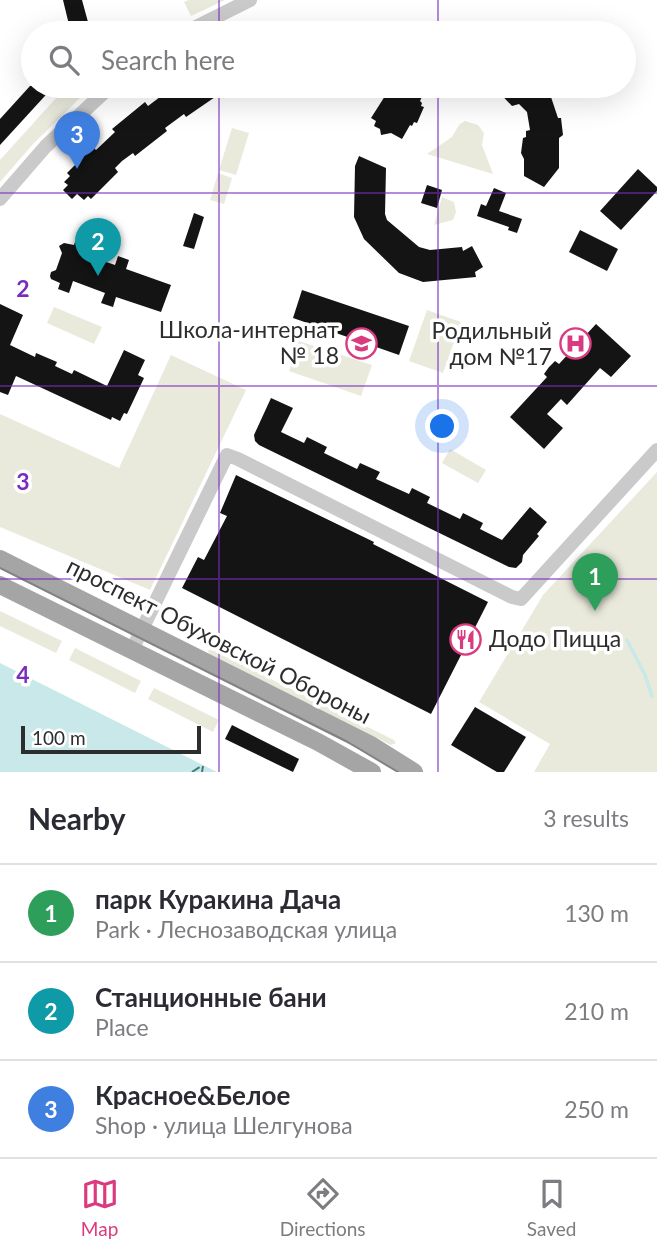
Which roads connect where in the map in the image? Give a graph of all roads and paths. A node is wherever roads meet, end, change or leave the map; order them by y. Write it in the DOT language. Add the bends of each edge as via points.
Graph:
graph roads {
  1 [pos="250,0"];
  2 [pos="208,21"];
  3 [pos="98,98"];
  4 [pos="0,199"];
  5 [pos="657,450"];
  6 [pos="0,559"];
  7 [pos="0,585"];
  8 [pos="143,630"];
  9 [pos="132,650"];
  10 [pos="372,772"];
  11 [pos="414,772"];
  1 -- 2 [label="street"];
  3 -- 4 [label="street"];
  5 -- 8 [label="street" via="521,599 227,455"];
  6 -- 8 [label="main road, проспект Обуховской Обороны"];
  7 -- 9 [label="main road, проспект Обуховской Обороны"];
  8 -- 9 [label="street"];
  8 -- 11 [label="main road, проспект Обуховской Обороны" via="372,745"];
  9 -- 10 [label="main road, проспект Обуховской Обороны"];
}
